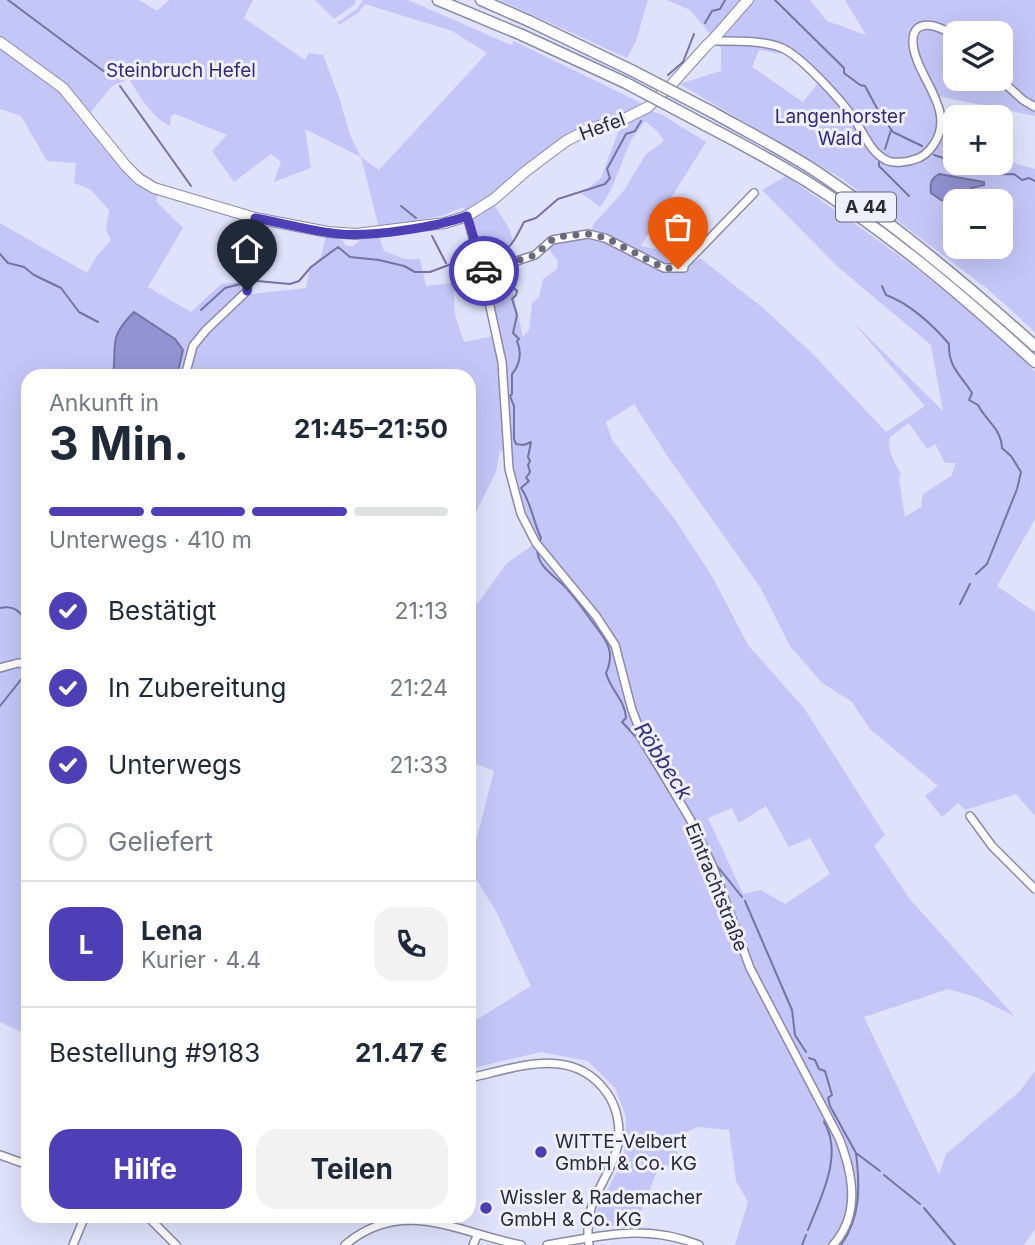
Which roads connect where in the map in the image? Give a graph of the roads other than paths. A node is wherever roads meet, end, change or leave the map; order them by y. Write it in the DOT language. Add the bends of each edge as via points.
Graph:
graph roads {
  1 [pos="438,0"];
  2 [pos="481,0"];
  3 [pos="748,0"];
  4 [pos="943,28"];
  5 [pos="713,41"];
  6 [pos="0,42"];
  7 [pos="1013,91"];
  8 [pos="1035,107"];
  9 [pos="754,192"];
  10 [pos="467,216"];
  11 [pos="255,218"];
  12 [pos="483,272"];
  13 [pos="1035,346"];
  14 [pos="1035,362"];
  15 [pos="188,369"];
  16 [pos="21,663"];
  17 [pos="0,668"];
  18 [pos="970,816"];
  19 [pos="1035,889"];
  20 [pos="476,1076"];
  21 [pos="0,1155"];
  22 [pos="21,1162"];
  23 [pos="82,1223"];
  24 [pos="154,1223"];
  25 [pos="393,1223"];
  26 [pos="439,1223"];
  27 [pos="478,1234"];
  28 [pos="588,1242"];
  29 [pos="73,1245"];
  30 [pos="176,1245"];
  31 [pos="345,1245"];
  32 [pos="472,1245"];
  33 [pos="521,1245"];
  34 [pos="547,1245"];
  35 [pos="699,1245"];
  36 [pos="833,1245"];
  1 -- 14 [label="highway, A 44, bridge" via="626,83 786,169 936,275"];
  2 -- 13 [label="highway, A 44, bridge" via="579,44 784,152 943,266"];
  3 -- 5 [label="main road, Hefel"];
  4 -- 5 [label="street" via="922,27 913,45 938,103 939,132 924,155 892,162 872,148 852,116 791,53 767,44"];
  5 -- 10 [label="main road, Hefel" via="648,107 566,141"];
  6 -- 11 [label="main road, Hefel" via="53,79 139,178 154,188"];
  7 -- 8 [label="street"];
  9 -- 12 [label="street" via="683,268 664,268 606,238 588,234 552,240 535,255"];
  10 -- 11 [label="main road, Hefel" via="356,234"];
  10 -- 12 [label="street, Eintrachtstraße"];
  11 -- 15 [label="street" via="247,291 193,346"];
  12 -- 36 [label="street, Eintrachtstraße" via="502,362 509,469 522,514 536,542 615,645 645,743 690,819 750,968 839,1138 850,1174 851,1217"];
  16 -- 17 [label="street"];
  18 -- 19 [label="street" via="992,846"];
  20 -- 28 [label="street" via="559,1062 583,1070 609,1095 618,1122 618,1143 593,1198"];
  21 -- 22 [label="street"];
  23 -- 29 [label="street"];
  24 -- 30 [label="street"];
  25 -- 31 [label="street" via="374,1227"];
  26 -- 27 [label="street"];
  27 -- 32 [label="street"];
  27 -- 33 [label="street"];
  28 -- 34 [label="street"];
  28 -- 35 [label="street" via="623,1232 648,1232"];
}
